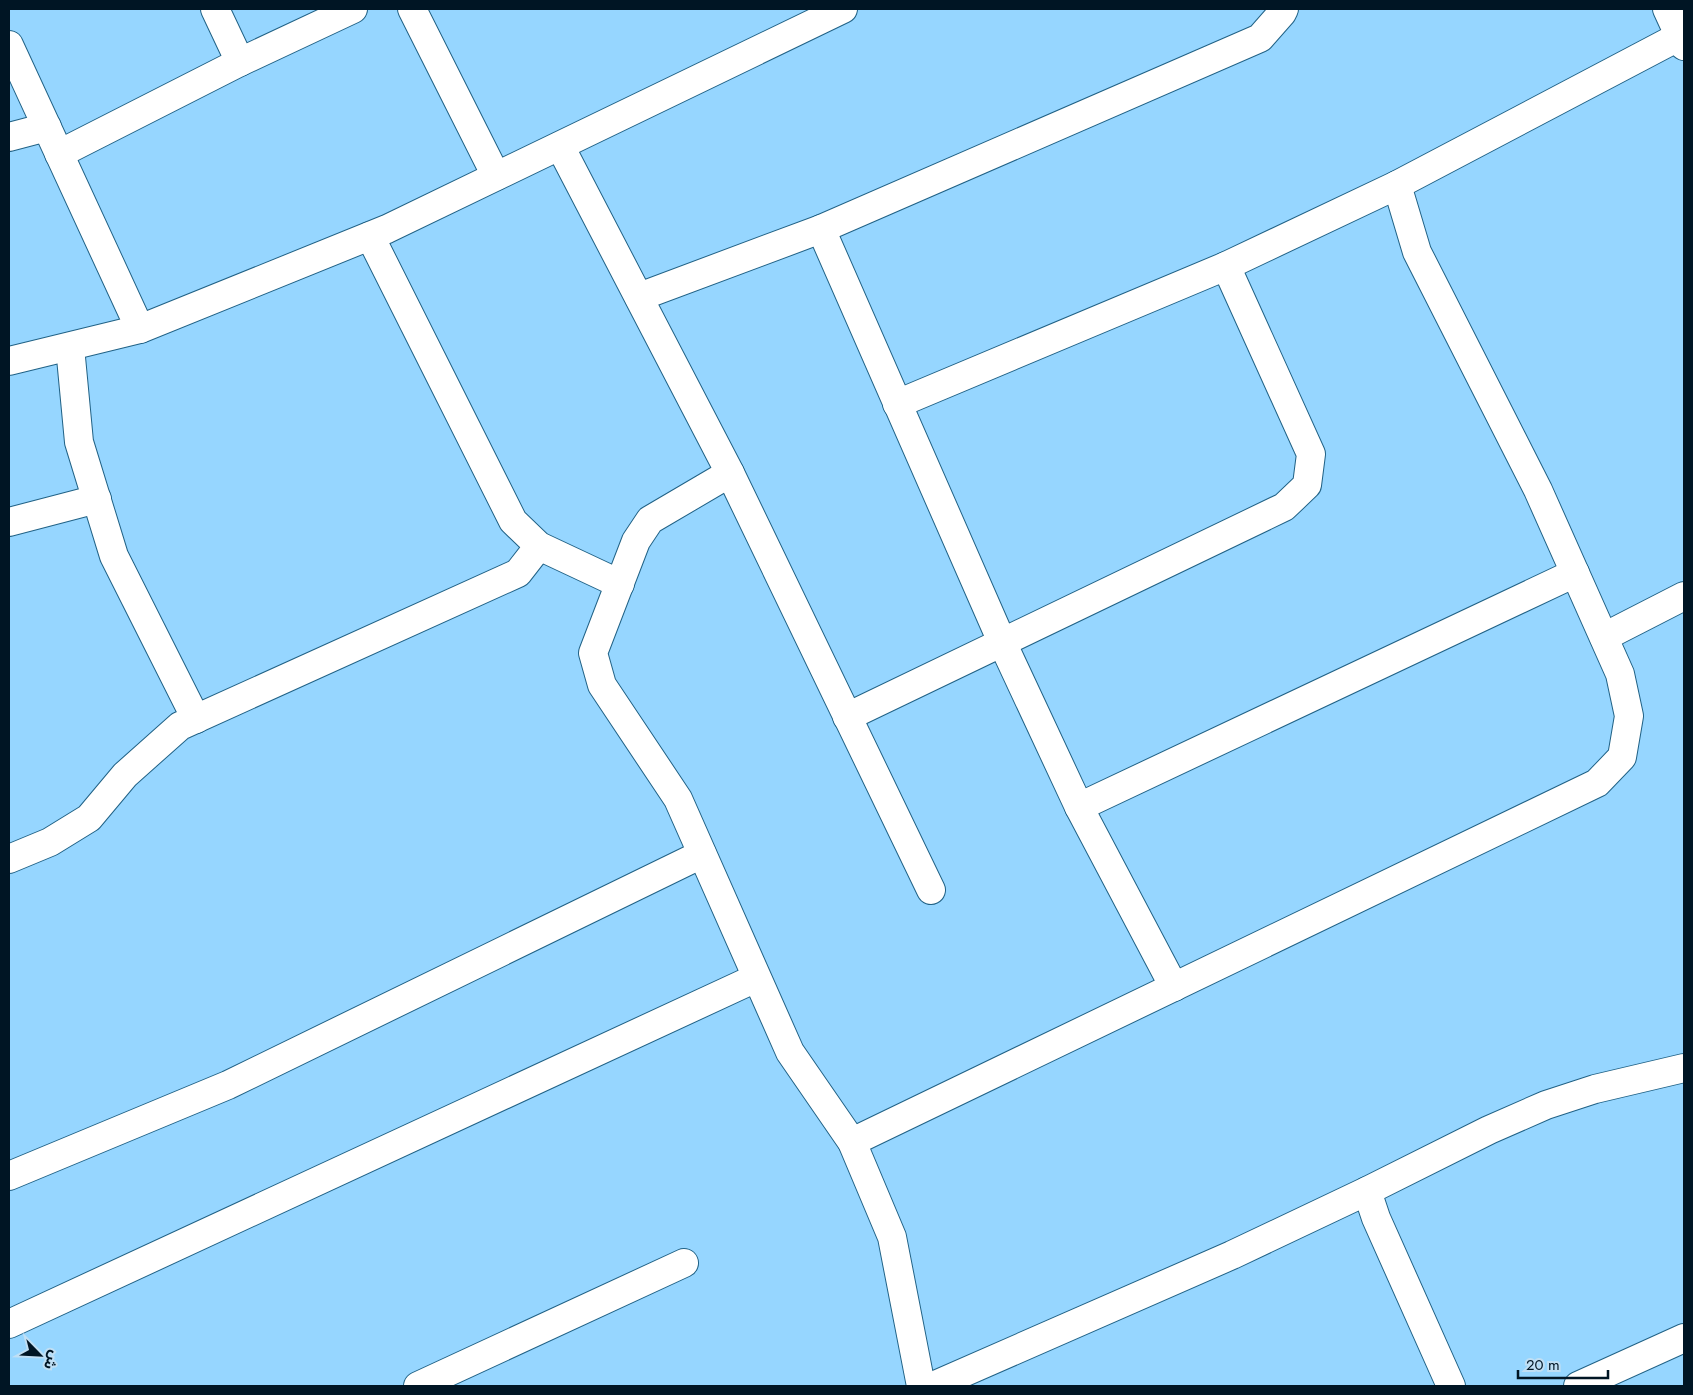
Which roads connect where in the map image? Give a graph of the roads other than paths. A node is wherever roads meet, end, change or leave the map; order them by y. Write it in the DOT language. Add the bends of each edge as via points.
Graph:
graph roads {
  1 [pos="215,9"];
  2 [pos="353,9"];
  3 [pos="412,9"];
  4 [pos="843,9"];
  5 [pos="1284,9"];
  6 [pos="1667,9"];
  7 [pos="1682,41"];
  8 [pos="9,45"];
  9 [pos="240,62"];
  10 [pos="47,127"];
  11 [pos="9,137"];
  12 [pos="560,146"];
  13 [pos="59,154"];
  14 [pos="496,176"];
  15 [pos="1397,185"];
  16 [pos="821,229"];
  17 [pos="370,236"];
  18 [pos="1226,266"];
  19 [pos="639,297"];
  20 [pos="140,329"];
  21 [pos="70,347"];
  22 [pos="9,361"];
  23 [pos="898,404"];
  24 [pos="730,473"];
  25 [pos="97,499"];
  26 [pos="9,522"];
  27 [pos="540,546"];
  28 [pos="1575,573"];
  29 [pos="620,584"];
  30 [pos="1684,596"];
  31 [pos="1604,637"];
  32 [pos="1002,642"];
  33 [pos="847,717"];
  34 [pos="196,719"];
  35 [pos="1080,807"];
  36 [pos="702,854"];
  37 [pos="9,859"];
  38 [pos="931,890"];
  39 [pos="756,978"];
  40 [pos="1174,987"];
  41 [pos="1684,1068"];
  42 [pos="852,1142"];
  43 [pos="9,1176"];
  44 [pos="1367,1191"];
  45 [pos="684,1263"];
  46 [pos="9,1324"];
  47 [pos="1684,1338"];
  48 [pos="429,1384"];
  49 [pos="921,1386"];
  50 [pos="933,1386"];
  51 [pos="1451,1386"];
  52 [pos="1578,1386"];
  1 -- 9 [label="street"];
  2 -- 9 [label="street"];
  3 -- 14 [label="street"];
  4 -- 12 [label="street"];
  5 -- 16 [label="street" via="1260,38"];
  6 -- 7 [label="street"];
  7 -- 15 [label="street"];
  8 -- 10 [label="street"];
  9 -- 13 [label="street"];
  10 -- 11 [label="street"];
  10 -- 13 [label="street"];
  12 -- 14 [label="street"];
  12 -- 19 [label="street"];
  13 -- 20 [label="street"];
  14 -- 17 [label="street"];
  15 -- 18 [label="street"];
  15 -- 28 [label="street" via="1417,252 1538,490"];
  16 -- 19 [label="street"];
  16 -- 23 [label="street"];
  17 -- 20 [label="street"];
  17 -- 27 [label="street" via="513,521"];
  18 -- 23 [label="street"];
  18 -- 32 [label="street" via="1312,454 1307,485 1284,507"];
  19 -- 24 [label="street"];
  20 -- 21 [label="street"];
  21 -- 22 [label="street"];
  21 -- 25 [label="street" via="79,442"];
  23 -- 32 [label="street"];
  24 -- 29 [label="street" via="650,520 636,541"];
  24 -- 33 [label="street"];
  25 -- 26 [label="street"];
  25 -- 34 [label="street" via="114,556"];
  27 -- 29 [label="street"];
  27 -- 34 [label="street" via="518,573"];
  28 -- 31 [label="street"];
  28 -- 35 [label="street"];
  29 -- 36 [label="street" via="593,653 602,685 678,799"];
  30 -- 31 [label="street"];
  31 -- 40 [label="street" via="1620,674 1629,716 1622,757 1597,783"];
  32 -- 33 [label="street"];
  32 -- 35 [label="street"];
  33 -- 38 [label="street"];
  34 -- 37 [label="street" via="180,726 125,775 89,818 50,842"];
  35 -- 40 [label="street"];
  36 -- 39 [label="street"];
  36 -- 43 [label="street" via="228,1085"];
  39 -- 42 [label="street" via="790,1052"];
  39 -- 46 [label="street"];
  40 -- 42 [label="street"];
  41 -- 44 [label="street" via="1595,1089 1546,1106"];
  42 -- 49 [label="street" via="892,1236"];
  44 -- 50 [label="street" via="1232,1255"];
  44 -- 51 [label="street"];
  45 -- 48 [label="street"];
  47 -- 52 [label="street"];
}
